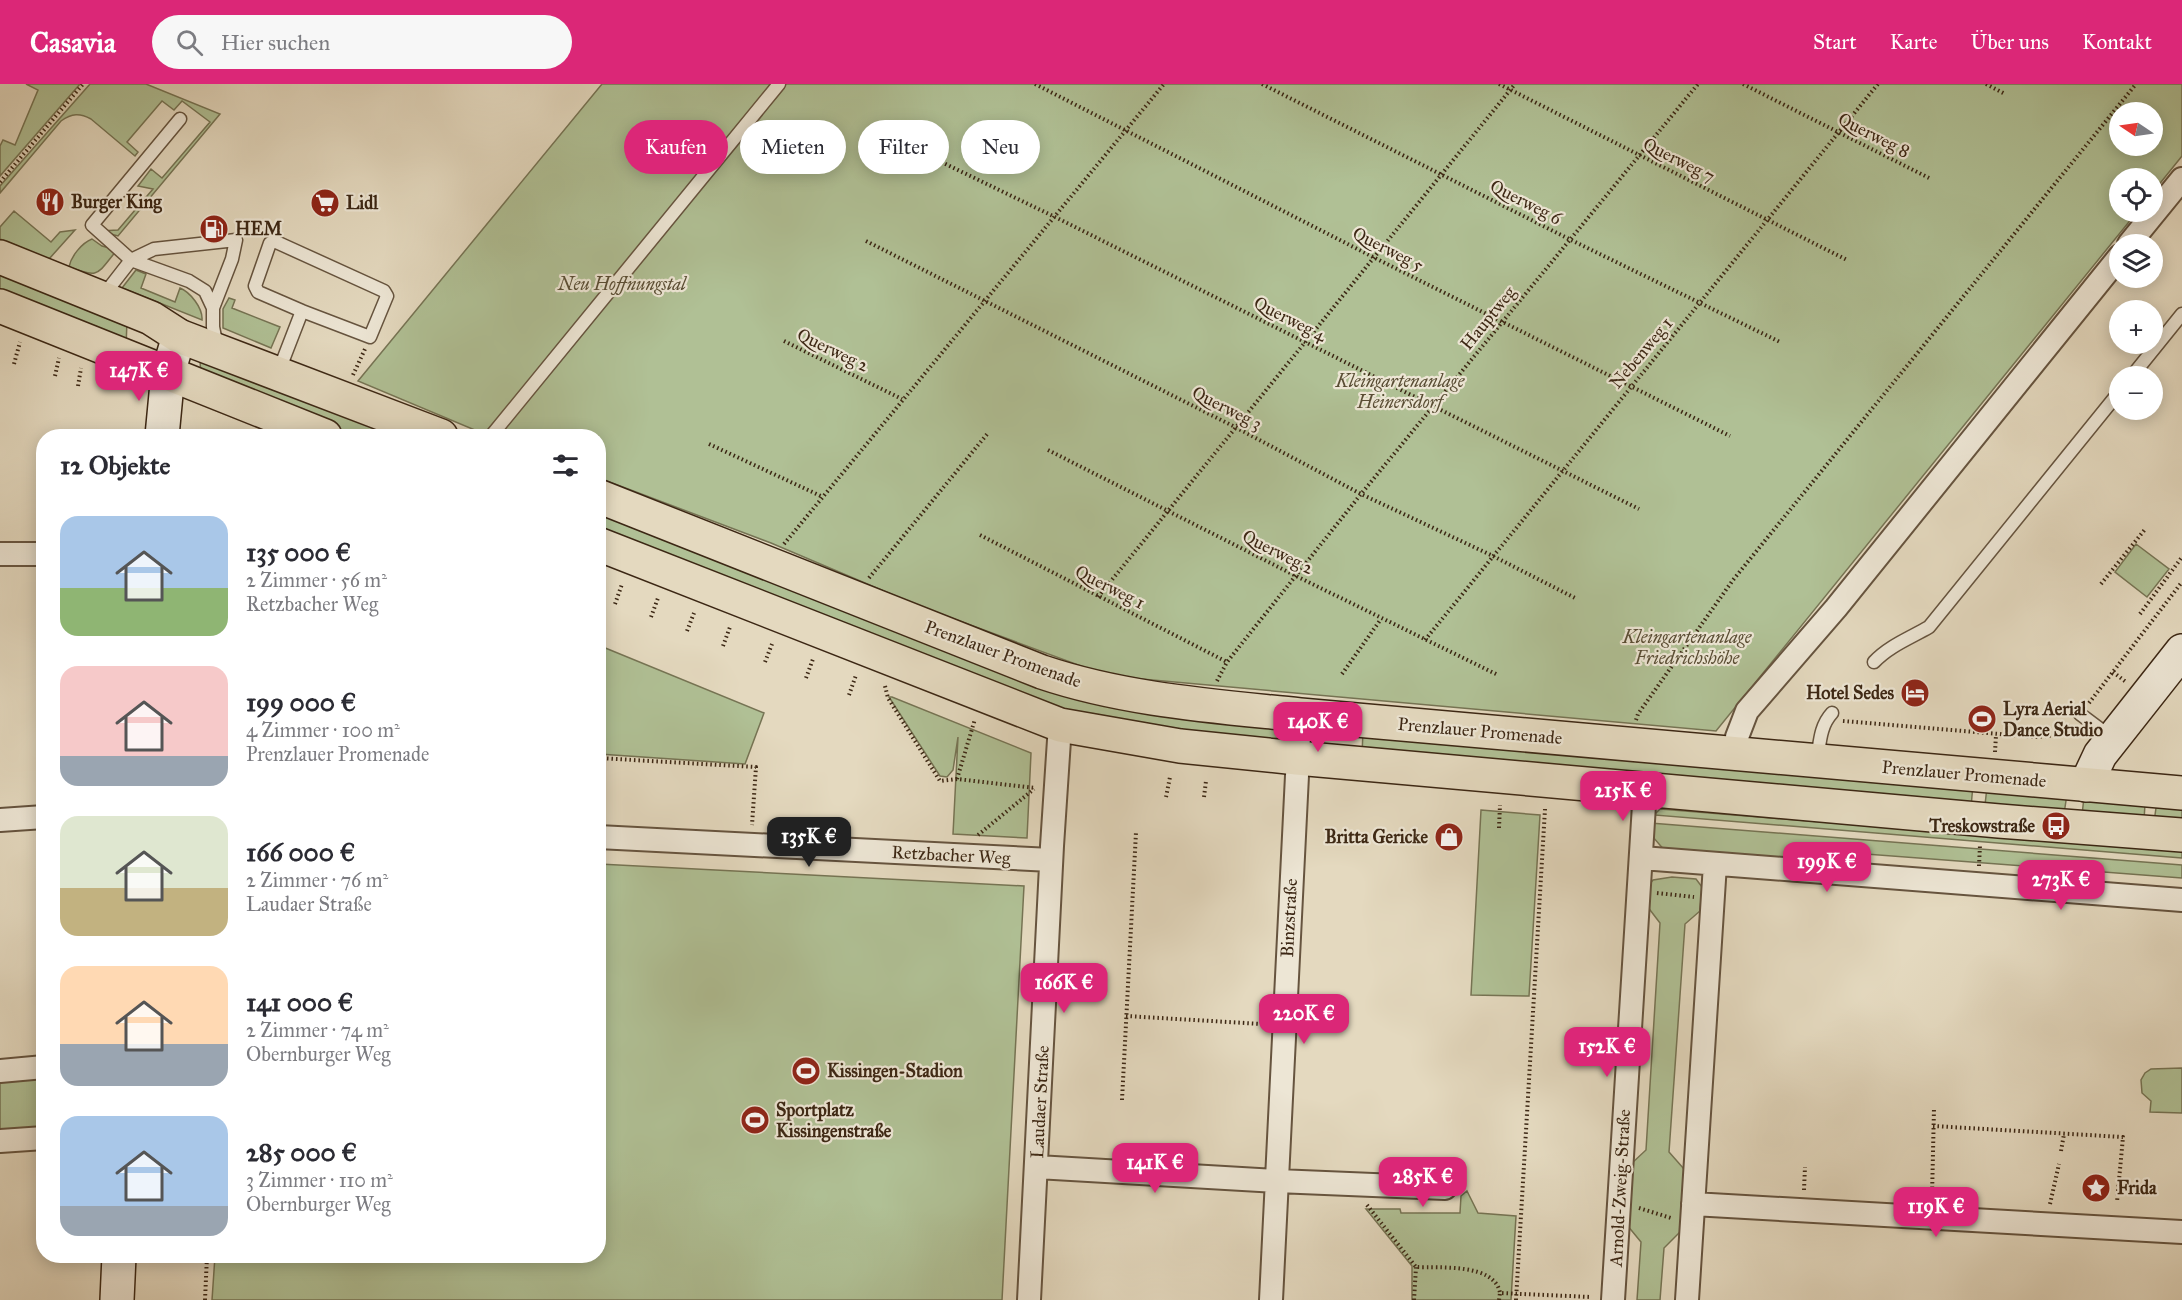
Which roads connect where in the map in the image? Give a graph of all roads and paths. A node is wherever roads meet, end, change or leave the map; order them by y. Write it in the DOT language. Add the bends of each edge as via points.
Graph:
graph roads {
  1 [pos="83,84"];
  2 [pos="779,84"];
  3 [pos="1035,84"];
  4 [pos="1164,84"];
  5 [pos="1262,84"];
  6 [pos="1499,84"];
  7 [pos="1515,84"];
  8 [pos="1698,84"];
  9 [pos="1743,84"];
  10 [pos="1878,84"];
  11 [pos="1986,84"];
  12 [pos="2136,84"];
  13 [pos="1510,90"];
  14 [pos="2006,94"];
  15 [pos="180,119"];
  16 [pos="1125,131"];
  17 [pos="1838,132"];
  18 [pos="1640,155"];
  19 [pos="949,166"];
  20 [pos="1443,175"];
  21 [pos="1929,178"];
  22 [pos="2182,179"];
  23 [pos="0,182"];
  24 [pos="1055,217"];
  25 [pos="1769,220"];
  26 [pos="2137,234"];
  27 [pos="1569,239"];
  28 [pos="866,241"];
  29 [pos="0,257"];
  30 [pos="1375,258"];
  31 [pos="131,260"];
  32 [pos="1847,260"];
  33 [pos="2109,270"];
  34 [pos="102,297"];
  35 [pos="984,301"];
  36 [pos="1701,303"];
  37 [pos="0,306"];
  38 [pos="213,308"];
  39 [pos="303,311"];
  40 [pos="2182,314"];
  41 [pos="1502,321"];
  42 [pos="179,336"];
  43 [pos="370,337"];
  44 [pos="784,341"];
  45 [pos="20,342"];
  46 [pos="1304,342"];
  47 [pos="1780,342"];
  48 [pos="218,351"];
  49 [pos="59,358"];
  50 [pos="14,364"];
  51 [pos="2140,366"];
  52 [pos="81,368"];
  53 [pos="355,372"];
  54 [pos="168,373"];
  55 [pos="278,374"];
  56 [pos="55,375"];
  57 [pos="78,386"];
  58 [pos="1631,386"];
  59 [pos="902,399"];
  60 [pos="1433,405"];
  61 [pos="2109,406"];
  62 [pos="1235,427"];
  63 [pos="163,429"];
  64 [pos="308,429"];
  65 [pos="423,429"];
  66 [pos="497,429"];
  67 [pos="988,433"];
  68 [pos="1730,436"];
  69 [pos="709,444"];
  70 [pos="1048,450"];
  71 [pos="1563,470"];
  72 [pos="1361,494"];
  73 [pos="823,497"];
  74 [pos="606,498"];
  75 [pos="1639,509"];
  76 [pos="1167,510"];
  77 [pos="2146,528"];
  78 [pos="980,535"];
  79 [pos="606,547"];
  80 [pos="782,552"];
  81 [pos="0,554"];
  82 [pos="36,554"];
  83 [pos="1493,556"];
  84 [pos="2182,557"];
  85 [pos="859,574"];
  86 [pos="1296,576"];
  87 [pos="2182,582"];
  88 [pos="622,584"];
  89 [pos="2101,584"];
  90 [pos="1098,597"];
  91 [pos="658,598"];
  92 [pos="1575,598"];
  93 [pos="615,604"];
  94 [pos="694,613"];
  95 [pos="2140,614"];
  96 [pos="651,617"];
  97 [pos="1381,619"];
  98 [pos="730,627"];
  99 [pos="687,631"];
  100 [pos="1425,640"];
  101 [pos="772,644"];
  102 [pos="723,646"];
  103 [pos="2182,651"];
  104 [pos="813,659"];
  105 [pos="765,662"];
  106 [pos="1227,662"];
  107 [pos="1874,662"];
  108 [pos="2113,672"];
  109 [pos="1342,674"];
  110 [pos="856,675"];
  111 [pos="1498,675"];
  112 [pos="806,678"];
  113 [pos="885,686"];
  114 [pos="1215,687"];
  115 [pos="2132,687"];
  116 [pos="849,695"];
  117 [pos="2080,714"];
  118 [pos="1300,715"];
  119 [pos="1829,716"];
  120 [pos="975,719"];
  121 [pos="1060,725"];
  122 [pos="1635,727"];
  123 [pos="1996,735"];
  124 [pos="2113,739"];
  125 [pos="1735,753"];
  126 [pos="1995,754"];
  127 [pos="606,758"];
  128 [pos="1297,758"];
  129 [pos="1817,761"];
  130 [pos="1170,777"];
  131 [pos="957,779"];
  132 [pos="1206,781"];
  133 [pos="2086,785"];
  134 [pos="1646,789"];
  135 [pos="2182,793"];
  136 [pos="1166,797"];
  137 [pos="1204,797"];
  138 [pos="1500,805"];
  139 [pos="1545,809"];
  140 [pos="36,818"];
  141 [pos="0,820"];
  142 [pos="1499,828"];
  143 [pos="752,829"];
  144 [pos="1137,832"];
  145 [pos="2182,835"];
  146 [pos="606,837"];
  147 [pos="970,841"];
  148 [pos="1980,845"];
  149 [pos="1642,858"];
  150 [pos="1051,860"];
  151 [pos="1979,862"];
  152 [pos="1715,864"];
  153 [pos="1647,892"];
  154 [pos="1701,898"];
  155 [pos="2182,900"];
  156 [pos="1126,1016"];
  157 [pos="1262,1024"];
  158 [pos="36,1068"];
  159 [pos="0,1071"];
  160 [pos="1122,1100"];
  161 [pos="1934,1108"];
  162 [pos="1933,1126"];
  163 [pos="2064,1134"];
  164 [pos="36,1139"];
  165 [pos="0,1142"];
  166 [pos="2061,1151"];
  167 [pos="2059,1164"];
  168 [pos="1037,1167"];
  169 [pos="1805,1167"];
  170 [pos="1277,1181"];
  171 [pos="1349,1184"];
  172 [pos="1444,1188"];
  173 [pos="1804,1190"];
  174 [pos="1932,1198"];
  175 [pos="2116,1202"];
  176 [pos="2050,1204"];
  177 [pos="1638,1208"];
  178 [pos="1687,1212"];
  179 [pos="2182,1232"];
  180 [pos="119,1263"];
  181 [pos="207,1263"];
  182 [pos="1416,1267"];
  183 [pos="1500,1293"];
  184 [pos="1516,1293"];
  185 [pos="1591,1297"];
  186 [pos="117,1300"];
  187 [pos="205,1300"];
  188 [pos="1029,1300"];
  189 [pos="1270,1300"];
  190 [pos="1414,1300"];
  191 [pos="1499,1300"];
  192 [pos="1516,1300"];
  193 [pos="1613,1300"];
  194 [pos="1687,1300"];
  1 -- 23 [label="path"];
  2 -- 66 [label="lane"];
  3 -- 16 [label="path, Querweg 5"];
  4 -- 16 [label="path"];
  5 -- 20 [label="path, Querweg 6"];
  6 -- 13 [label="path, Querweg 7"];
  7 -- 13 [label="path"];
  8 -- 18 [label="path, Hauptweg"];
  9 -- 17 [label="path, Querweg 8"];
  10 -- 17 [label="path, Nebenweg 1"];
  11 -- 14 [label="path"];
  12 -- 122 [label="path" via="1733,580 1638,714"];
  13 -- 18 [label="path, Querweg 7"];
  13 -- 20 [label="path"];
  15 -- 31 [label="lane" via="92,225"];
  16 -- 24 [label="path"];
  16 -- 30 [label="path, Querweg 5"];
  17 -- 21 [label="path, Querweg 8"];
  17 -- 25 [label="path, Nebenweg 1"];
  18 -- 25 [label="path, Querweg 7"];
  18 -- 27 [label="path, Hauptweg"];
  19 -- 24 [label="path, Querweg 4"];
  20 -- 27 [label="path, Querweg 6"];
  20 -- 30 [label="path"];
  22 -- 26 [label="street"];
  24 -- 35 [label="path"];
  24 -- 46 [label="path, Querweg 4"];
  25 -- 32 [label="path, Querweg 7"];
  25 -- 36 [label="path, Nebenweg 1"];
  27 -- 36 [label="path, Querweg 6"];
  27 -- 41 [label="path, Hauptweg"];
  28 -- 35 [label="path, Querweg 3"];
  29 -- 34 [label="main road"];
  30 -- 41 [label="path, Querweg 5"];
  30 -- 46 [label="path"];
  31 -- 34 [label="lane"];
  31 -- 38 [label="lane" via="189,281 205,291"];
  31 -- 38 [label="lane" via="154,249 236,240"];
  33 -- 125 [label="street" via="1836,608 1747,711"];
  34 -- 42 [label="main road" via="151,318"];
  35 -- 59 [label="path"];
  35 -- 62 [label="path, Querweg 3"];
  36 -- 47 [label="path, Querweg 6"];
  36 -- 58 [label="path, Nebenweg 1"];
  37 -- 54 [label="main road"];
  38 -- 48 [label="lane"];
  39 -- 43 [label="lane"];
  39 -- 43 [label="lane" via="258,292 255,286 274,241 384,291 387,296"];
  39 -- 55 [label="lane"];
  40 -- 51 [label="lane"];
  41 -- 58 [label="path, Querweg 5"];
  41 -- 60 [label="path, Hauptweg"];
  42 -- 48 [label="main road"];
  42 -- 54 [label="street"];
  43 -- 53 [label="path"];
  44 -- 59 [label="path, Querweg 2"];
  45 -- 50 [label="path"];
  46 -- 60 [label="path, Querweg 4"];
  46 -- 62 [label="path"];
  48 -- 55 [label="main road"];
  49 -- 56 [label="path"];
  52 -- 57 [label="path"];
  54 -- 63 [label="street"];
  54 -- 64 [label="main road"];
  55 -- 65 [label="main road"];
  58 -- 68 [label="path, Querweg 5"];
  58 -- 71 [label="path, Nebenweg 1"];
  59 -- 73 [label="path"];
  60 -- 71 [label="path, Querweg 4"];
  60 -- 72 [label="path, Hauptweg"];
  61 -- 107 [label="lane" via="1929,627 1885,650"];
  62 -- 72 [label="path, Querweg 3"];
  62 -- 76 [label="path"];
  67 -- 85 [label="path" via="869,578"];
  69 -- 73 [label="path"];
  70 -- 76 [label="path, Querweg 2"];
  71 -- 75 [label="path, Querweg 4"];
  71 -- 83 [label="path, Nebenweg 1"];
  72 -- 83 [label="path, Querweg 3"];
  72 -- 86 [label="path, Hauptweg"];
  73 -- 80 [label="path"];
  74 -- 80 [label="main road, Prenzlauer Promenade"];
  76 -- 86 [label="path, Querweg 2"];
  76 -- 90 [label="path"];
  77 -- 89 [label="path"];
  78 -- 90 [label="path, Querweg 1"];
  79 -- 121 [label="main road"];
  80 -- 118 [label="main road, Prenzlauer Promenade" via="1070,682 1147,697"];
  81 -- 82 [label="street"];
  83 -- 92 [label="path, Querweg 3"];
  83 -- 100 [label="path, Nebenweg 1"];
  84 -- 95 [label="path"];
  86 -- 97 [label="path, Querweg 2"];
  86 -- 106 [label="path, Hauptweg"];
  87 -- 108 [label="path"];
  88 -- 93 [label="path"];
  90 -- 106 [label="path, Querweg 1"];
  91 -- 96 [label="path"];
  94 -- 99 [label="path"];
  97 -- 100 [label="path, Querweg 2"];
  97 -- 109 [label="path"];
  98 -- 102 [label="path"];
  100 -- 111 [label="path, Querweg 2"];
  101 -- 105 [label="path"];
  103 -- 124 [label="street"];
  104 -- 112 [label="path"];
  106 -- 114 [label="path, Hauptweg"];
  108 -- 115 [label="path"];
  108 -- 117 [label="path"];
  110 -- 116 [label="path"];
  113 -- 131 [label="path" via="888,698 940,781"];
  117 -- 123 [label="path" via="2057,735"];
  117 -- 124 [label="lane"];
  118 -- 125 [label="main road, Prenzlauer Promenade"];
  118 -- 128 [label="street, Binzstraße"];
  119 -- 123 [label="path"];
  119 -- 129 [label="lane" via="1821,731"];
  120 -- 131 [label="path"];
  121 -- 128 [label="main road" via="1180,746"];
  121 -- 150 [label="street, Laudaer Straße"];
  123 -- 126 [label="path"];
  124 -- 133 [label="street" via="2100,755"];
  125 -- 129 [label="main road, Prenzlauer Promenade"];
  127 -- 143 [label="path" via="756,767"];
  128 -- 134 [label="main road"];
  128 -- 170 [label="street, Binzstraße"];
  129 -- 133 [label="main road, Prenzlauer Promenade"];
  130 -- 136 [label="path"];
  131 -- 147 [label="path" via="1037,788"];
  132 -- 137 [label="path"];
  133 -- 135 [label="main road, Prenzlauer Promenade"];
  134 -- 145 [label="main road"];
  134 -- 149 [label="street, Arnold-Zweig-Straße"];
  138 -- 142 [label="path"];
  139 -- 184 [label="path"];
  140 -- 141 [label="street"];
  144 -- 156 [label="path"];
  146 -- 150 [label="street, Retzbacher Weg"];
  148 -- 151 [label="path"];
  149 -- 152 [label="street"];
  149 -- 193 [label="street, Arnold-Zweig-Straße"];
  150 -- 168 [label="street, Laudaer Straße"];
  152 -- 155 [label="street"];
  152 -- 178 [label="street"];
  153 -- 154 [label="path"];
  156 -- 157 [label="path"];
  156 -- 160 [label="path"];
  158 -- 159 [label="street"];
  161 -- 162 [label="path"];
  162 -- 163 [label="path"];
  162 -- 174 [label="path"];
  163 -- 166 [label="path"];
  163 -- 175 [label="path" via="2123,1137"];
  164 -- 165 [label="street"];
  167 -- 176 [label="path"];
  168 -- 170 [label="street"];
  168 -- 188 [label="street, Laudaer Straße"];
  169 -- 173 [label="path"];
  170 -- 171 [label="street"];
  170 -- 189 [label="street, Binzstraße"];
  171 -- 172 [label="street"];
  171 -- 182 [label="path"];
  177 -- 178 [label="path"];
  178 -- 179 [label="street"];
  178 -- 194 [label="street"];
  180 -- 186 [label="street"];
  181 -- 187 [label="path"];
  182 -- 183 [label="path" via="1473,1269 1486,1275"];
  182 -- 190 [label="path"];
  183 -- 184 [label="path"];
  183 -- 191 [label="path"];
  184 -- 185 [label="path"];
  184 -- 192 [label="path"];
}
